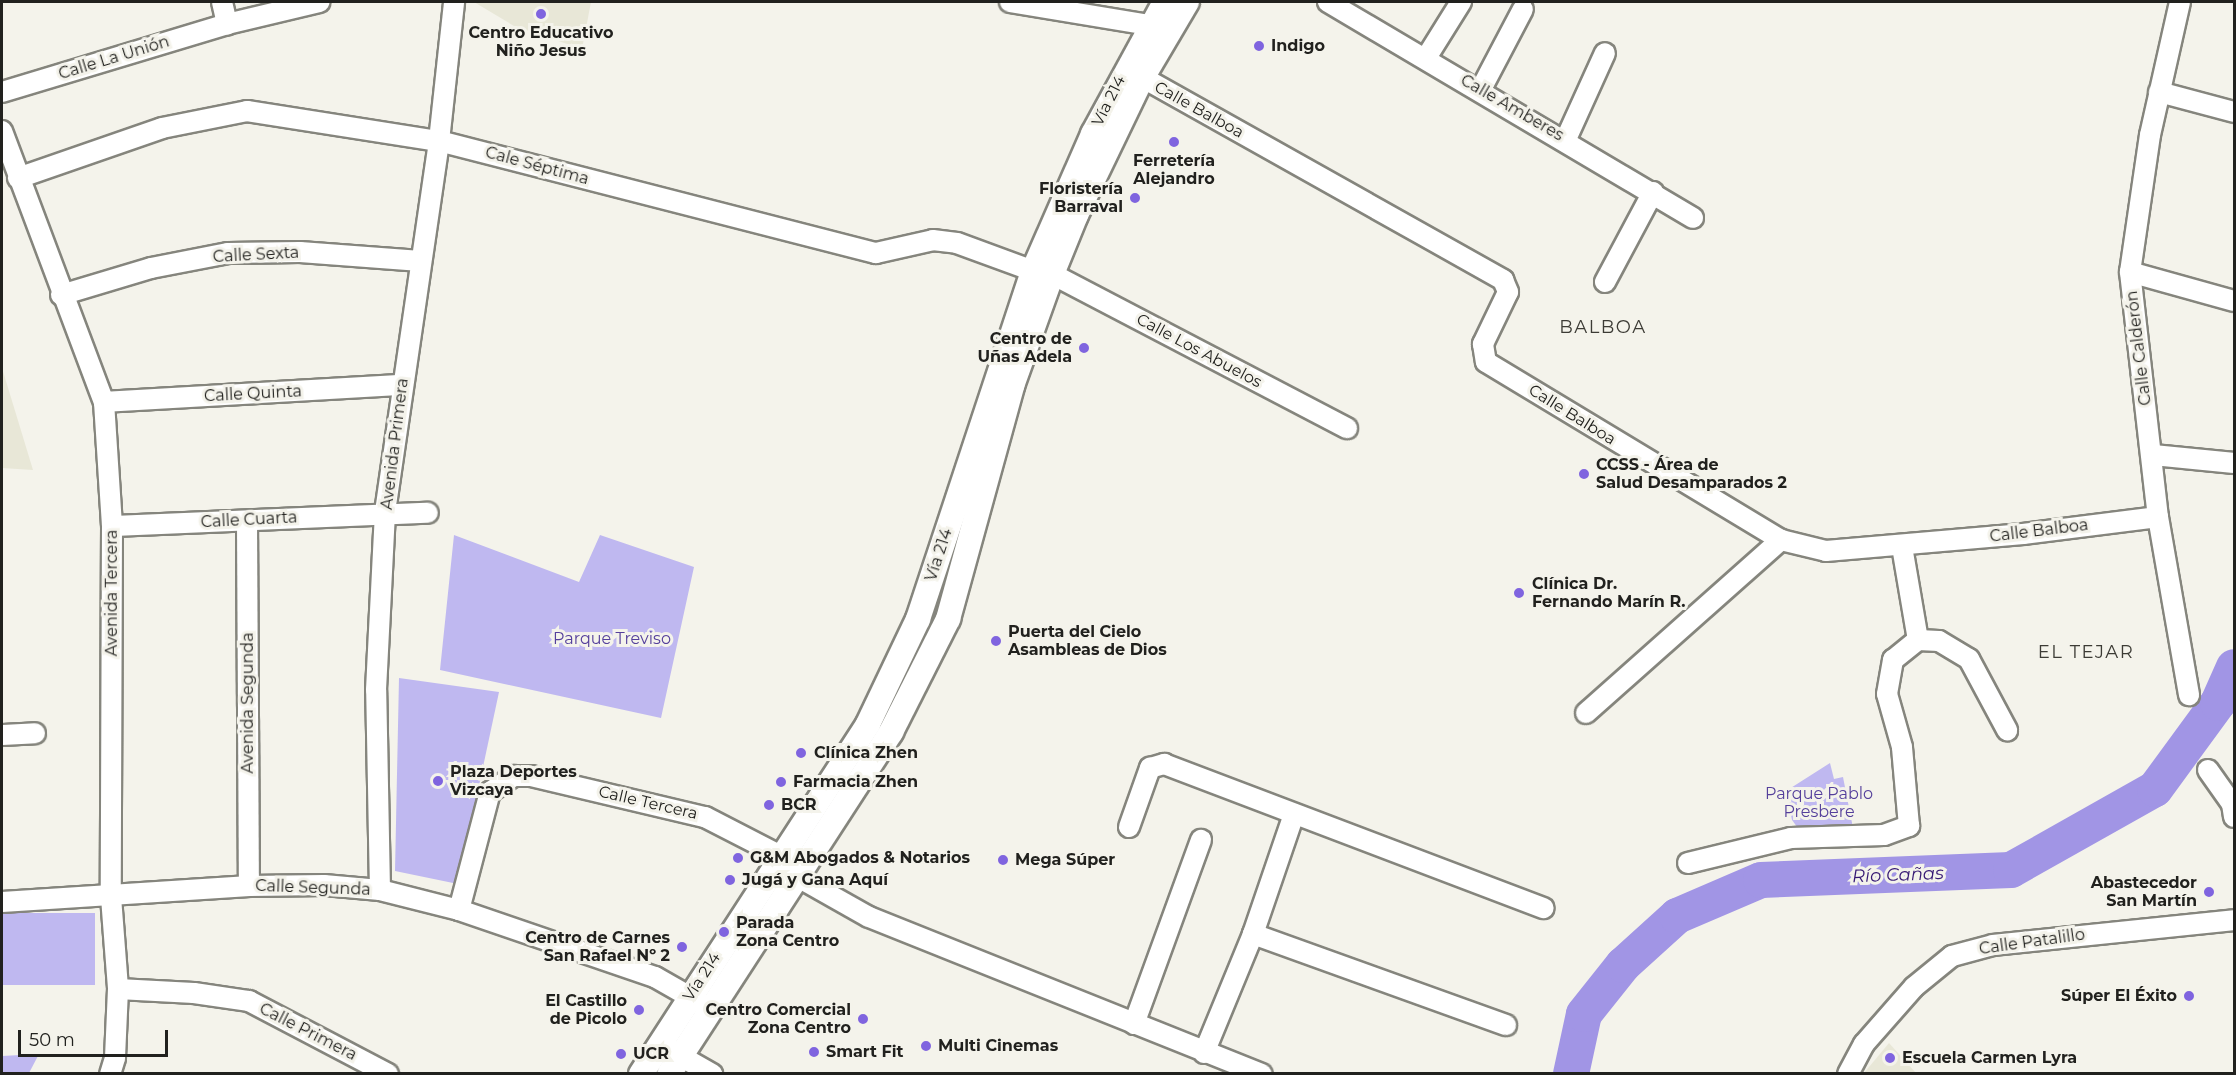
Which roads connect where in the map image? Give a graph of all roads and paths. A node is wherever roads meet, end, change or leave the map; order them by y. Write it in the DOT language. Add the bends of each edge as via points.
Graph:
graph roads {
  1 [pos="222,2"];
  2 [pos="319,2"];
  3 [pos="453,2"];
  4 [pos="1010,2"];
  5 [pos="1165,2"];
  6 [pos="1187,2"];
  7 [pos="1328,2"];
  8 [pos="1461,2"];
  9 [pos="2180,2"];
  10 [pos="1523,9"];
  11 [pos="227,24"];
  12 [pos="1149,25"];
  13 [pos="1605,52"];
  14 [pos="1426,58"];
  15 [pos="1134,73"];
  16 [pos="1481,89"];
  17 [pos="2,92"];
  18 [pos="2159,92"];
  19 [pos="2235,111"];
  20 [pos="2,131"];
  21 [pos="1566,139"];
  22 [pos="439,141"];
  23 [pos="18,178"];
  24 [pos="1653,192"];
  25 [pos="1693,218"];
  26 [pos="421,261"];
  27 [pos="2130,272"];
  28 [pos="1043,273"];
  29 [pos="1605,282"];
  30 [pos="61,296"];
  31 [pos="2235,301"];
  32 [pos="402,385"];
  33 [pos="104,402"];
  34 [pos="1347,428"];
  35 [pos="2153,455"];
  36 [pos="2235,463"];
  37 [pos="385,512"];
  38 [pos="428,513"];
  39 [pos="2158,517"];
  40 [pos="247,521"];
  41 [pos="112,526"];
  42 [pos="1781,540"];
  43 [pos="1902,546"];
  44 [pos="1918,640"];
  45 [pos="2189,695"];
  46 [pos="1586,713"];
  47 [pos="2007,729"];
  48 [pos="35,734"];
  49 [pos="2,735"];
  50 [pos="2208,770"];
  51 [pos="1294,814"];
  52 [pos="2235,817"];
  53 [pos="1129,827"];
  54 [pos="1200,840"];
  55 [pos="781,856"];
  56 [pos="1688,863"];
  57 [pos="798,877"];
  58 [pos="249,886"];
  59 [pos="380,890"];
  60 [pos="111,897"];
  61 [pos="2,902"];
  62 [pos="1544,908"];
  63 [pos="459,910"];
  64 [pos="2235,920"];
  65 [pos="1253,934"];
  66 [pos="118,989"];
  67 [pos="689,996"];
  68 [pos="711,1009"];
  69 [pos="1134,1024"];
  70 [pos="1506,1024"];
  71 [pos="1204,1053"];
  72 [pos="670,1058"];
  73 [pos="110,1074"];
  74 [pos="388,1074"];
  75 [pos="641,1074"];
  76 [pos="712,1074"];
  77 [pos="1262,1074"];
  78 [pos="1848,1074"];
  1 -- 11 [label="street"];
  2 -- 11 [label="street, Calle La Unión"];
  3 -- 22 [label="street, Avenida Primera"];
  4 -- 12 [label="street"];
  5 -- 12 [label="main road, Vía 214"];
  6 -- 15 [label="main road, Vía 214"];
  7 -- 14 [label="street, Calle Amberes"];
  8 -- 14 [label="street"];
  9 -- 18 [label="street, Calle Calderón"];
  10 -- 16 [label="street"];
  11 -- 17 [label="street, Calle La Unión"];
  12 -- 15 [label="main road, Vía 214"];
  13 -- 21 [label="street"];
  14 -- 16 [label="street, Calle Amberes"];
  15 -- 28 [label="main road, Vía 214" via="1076,215"];
  15 -- 42 [label="street, Calle Balboa" via="1503,280 1509,292 1483,344 1486,362"];
  16 -- 21 [label="street, Calle Amberes"];
  18 -- 19 [label="street"];
  18 -- 27 [label="street, Calle Calderón"];
  20 -- 23 [label="street, Avenida Tercera"];
  21 -- 24 [label="street, Calle Amberes"];
  22 -- 23 [label="street, Cale Séptima" via="247,111 162,128"];
  22 -- 26 [label="street, Avenida Primera"];
  22 -- 28 [label="street, Cale Séptima" via="876,253 933,240 957,243"];
  23 -- 30 [label="street, Avenida Tercera"];
  24 -- 25 [label="street, Calle Amberes"];
  24 -- 29 [label="street"];
  26 -- 30 [label="street, Calle Sexta" via="300,252 228,254 151,268"];
  26 -- 32 [label="street, Avenida Primera"];
  27 -- 31 [label="street"];
  27 -- 35 [label="street, Calle Calderón"];
  28 -- 34 [label="street, Calle Los Abuelos"];
  28 -- 55 [label="main road, Vía 214" via="918,620 868,724"];
  28 -- 57 [label="main road, Vía 214" via="948,619 891,732"];
  30 -- 33 [label="street, Avenida Tercera"];
  32 -- 33 [label="street, Calle Quinta"];
  32 -- 37 [label="street, Avenida Primera"];
  33 -- 41 [label="street, Avenida Tercera"];
  35 -- 36 [label="street"];
  35 -- 39 [label="street, Calle Calderón"];
  37 -- 38 [label="street, Calle Cuarta"];
  37 -- 40 [label="street, Calle Cuarta"];
  37 -- 59 [label="street, Avenida Primera" via="376,690"];
  39 -- 43 [label="street, Calle Balboa"];
  39 -- 45 [label="street, Calle Calderón"];
  40 -- 41 [label="street, Calle Cuarta"];
  40 -- 58 [label="street, Avenida Segunda"];
  41 -- 60 [label="street, Avenida Tercera"];
  42 -- 43 [label="street, Calle Balboa" via="1826,551"];
  42 -- 46 [label="street"];
  43 -- 44 [label="street"];
  44 -- 47 [label="street" via="1939,640 1969,659"];
  44 -- 56 [label="street" via="1893,660 1887,694 1902,747 1910,826 1884,835 1791,838"];
  48 -- 49 [label="street"];
  50 -- 52 [label="street" via="2232,804"];
  51 -- 53 [label="street" via="1156,764 1150,768"];
  51 -- 62 [label="street"];
  51 -- 65 [label="street"];
  54 -- 69 [label="street"];
  55 -- 57 [label="street"];
  55 -- 63 [label="street, Calle Tercera" via="705,817 531,776 514,776 490,792"];
  55 -- 67 [label="main road, Vía 214"];
  57 -- 68 [label="main road, Vía 214"];
  57 -- 69 [label="street" via="869,918"];
  58 -- 59 [label="street, Calle Segunda" via="324,885"];
  58 -- 60 [label="street, Calle Segunda"];
  59 -- 63 [label="street, Calle Segunda"];
  60 -- 61 [label="street, Calle Segunda"];
  60 -- 66 [label="street, Avenida Tercera"];
  63 -- 67 [label="street, Calle Segunda" via="655,977"];
  64 -- 78 [label="street, Calle Patalillo" via="1993,945 1952,956 1914,987 1864,1044"];
  65 -- 70 [label="street"];
  65 -- 71 [label="street"];
  66 -- 73 [label="street, Avenida Tercera" via="115,1058"];
  66 -- 74 [label="street, Calle Primera" via="194,993 249,1002"];
  67 -- 68 [label="street, Calle Segunda"];
  67 -- 72 [label="main road, Vía 214"];
  68 -- 72 [label="main road, Vía 214"];
  69 -- 71 [label="street"];
  71 -- 77 [label="street"];
  72 -- 75 [label="main road, Vía 214"];
  72 -- 76 [label="street"];
}
